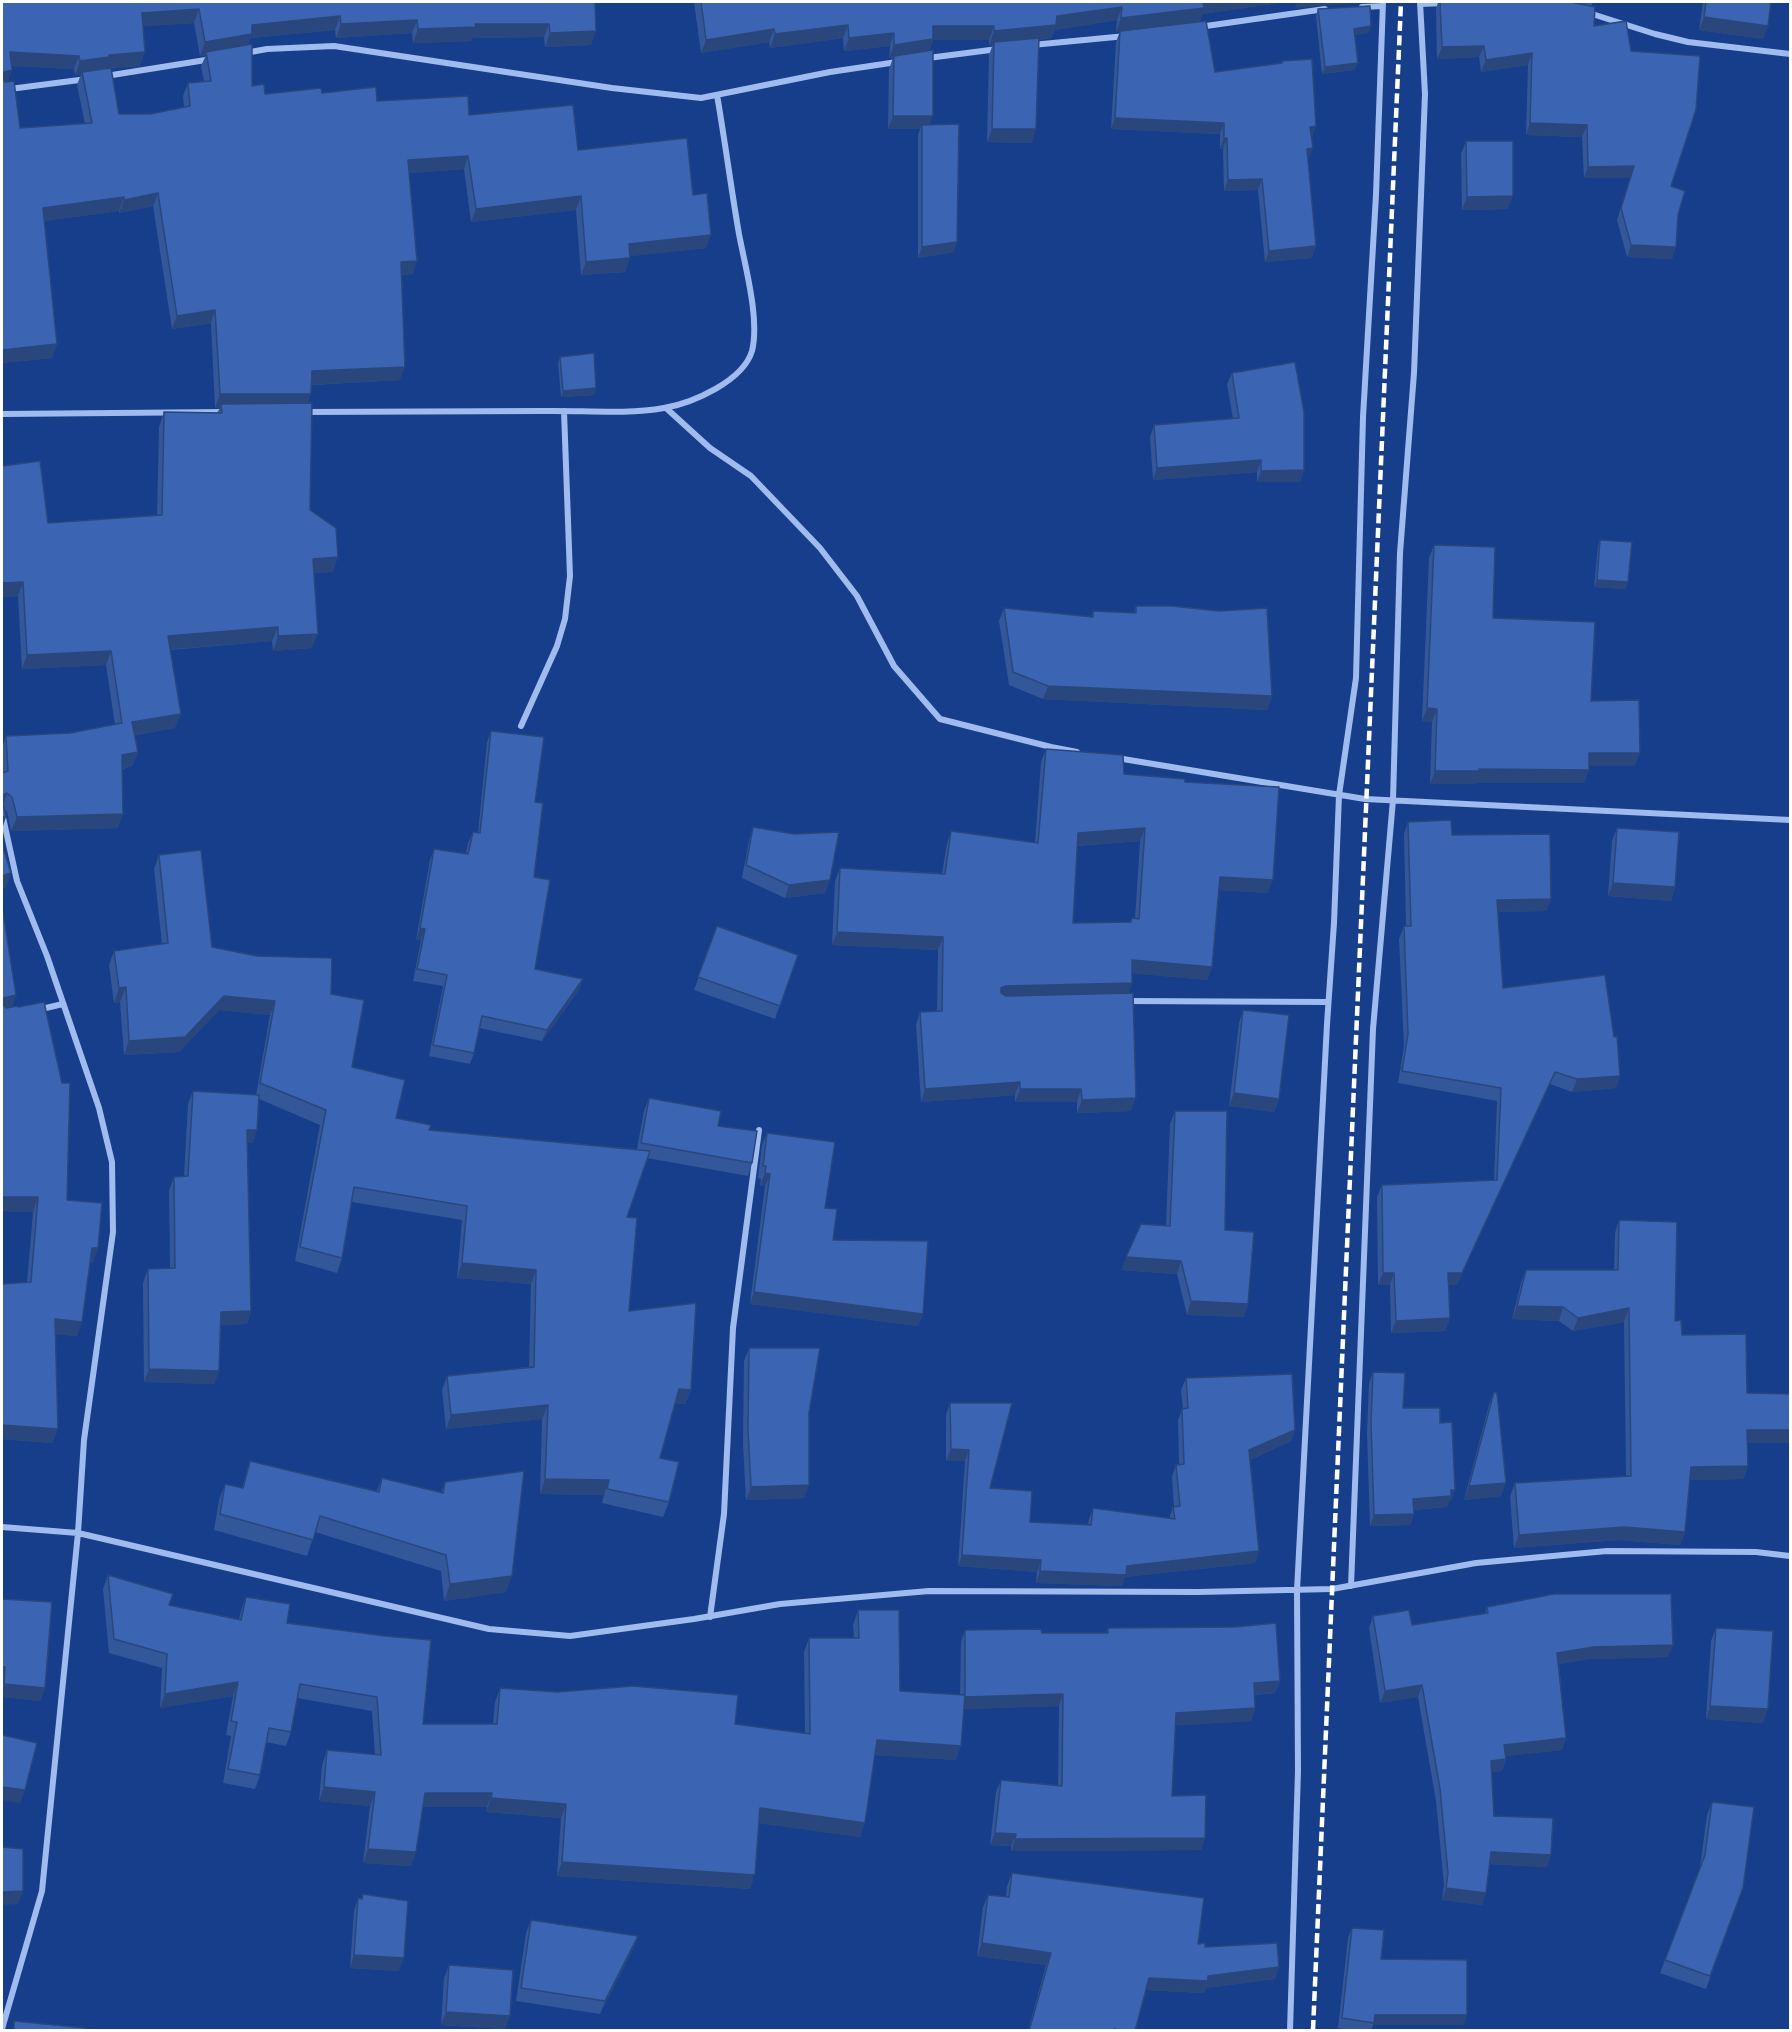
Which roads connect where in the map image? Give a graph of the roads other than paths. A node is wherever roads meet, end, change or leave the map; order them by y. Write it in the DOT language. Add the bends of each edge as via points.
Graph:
graph roads {
  1 [pos="1452,2"];
  2 [pos="1420,3"];
  3 [pos="1383,4"];
  4 [pos="1352,8"];
  5 [pos="1329,9"];
  6 [pos="1585,12"];
  7 [pos="1189,28"];
  8 [pos="1131,35"];
  9 [pos="1028,46"];
  10 [pos="1005,48"];
  11 [pos="1791,54"];
  12 [pos="235,55"];
  13 [pos="224,57"];
  14 [pos="924,58"];
  15 [pos="901,62"];
  16 [pos="103,76"];
  17 [pos="92,78"];
  18 [pos="2,90"];
  19 [pos="717,95"];
  20 [pos="666,408"];
  21 [pos="564,411"];
  22 [pos="229,412"];
  23 [pos="301,412"];
  24 [pos="2,414"];
  25 [pos="521,726"];
  26 [pos="1086,753"];
  27 [pos="1109,757"];
  28 [pos="1340,795"];
  29 [pos="1393,800"];
  30 [pos="2,813"];
  31 [pos="1791,819"];
  32 [pos="1122,1000"];
  33 [pos="1328,1002"];
  34 [pos="63,1004"];
  35 [pos="26,1012"];
  36 [pos="759,1130"];
  37 [pos="2,1527"];
  38 [pos="78,1533"];
  39 [pos="1791,1556"];
  40 [pos="1351,1586"];
  41 [pos="1298,1590"];
  42 [pos="710,1617"];
  43 [pos="2,2029"];
  44 [pos="1290,2031"];
  1 -- 2 [label="street"];
  2 -- 29 [label="street" via="1425,94 1414,373 1400,553"];
  3 -- 4 [label="street"];
  3 -- 28 [label="street" via="1363,417 1356,678"];
  5 -- 7 [label="street"];
  6 -- 11 [label="street" via="1688,42"];
  8 -- 9 [label="street"];
  10 -- 14 [label="street"];
  12 -- 19 [label="street" via="267,49 334,46 612,88 701,98"];
  13 -- 16 [label="street"];
  15 -- 19 [label="street"];
  17 -- 18 [label="street"];
  19 -- 20 [label="street" via="755,336 747,362 726,383"];
  20 -- 21 [label="street" via="620,413"];
  20 -- 26 [label="street" via="710,448 751,476 820,548 857,596 894,666 940,719"];
  21 -- 23 [label="street"];
  21 -- 25 [label="street" via="570,576 565,619 558,646"];
  22 -- 24 [label="street"];
  27 -- 28 [label="street"];
  28 -- 29 [label="street"];
  28 -- 33 [label="street"];
  29 -- 31 [label="street"];
  29 -- 40 [label="street" via="1373,1029"];
  30 -- 34 [label="street" via="18,881"];
  32 -- 33 [label="street"];
  33 -- 41 [label="street"];
  34 -- 35 [label="street"];
  34 -- 38 [label="street" via="99,1108 111,1162 113,1232 84,1440"];
  36 -- 42 [label="street" via="734,1328 724,1514"];
  37 -- 38 [label="street"];
  38 -- 42 [label="street" via="489,1629 570,1636"];
  38 -- 43 [label="street" via="42,1891"];
  39 -- 40 [label="street" via="1756,1552 1606,1551 1476,1563"];
  40 -- 41 [label="street"];
  41 -- 42 [label="street" via="929,1591 780,1604"];
  41 -- 44 [label="street" via="1298,1771"];
}
